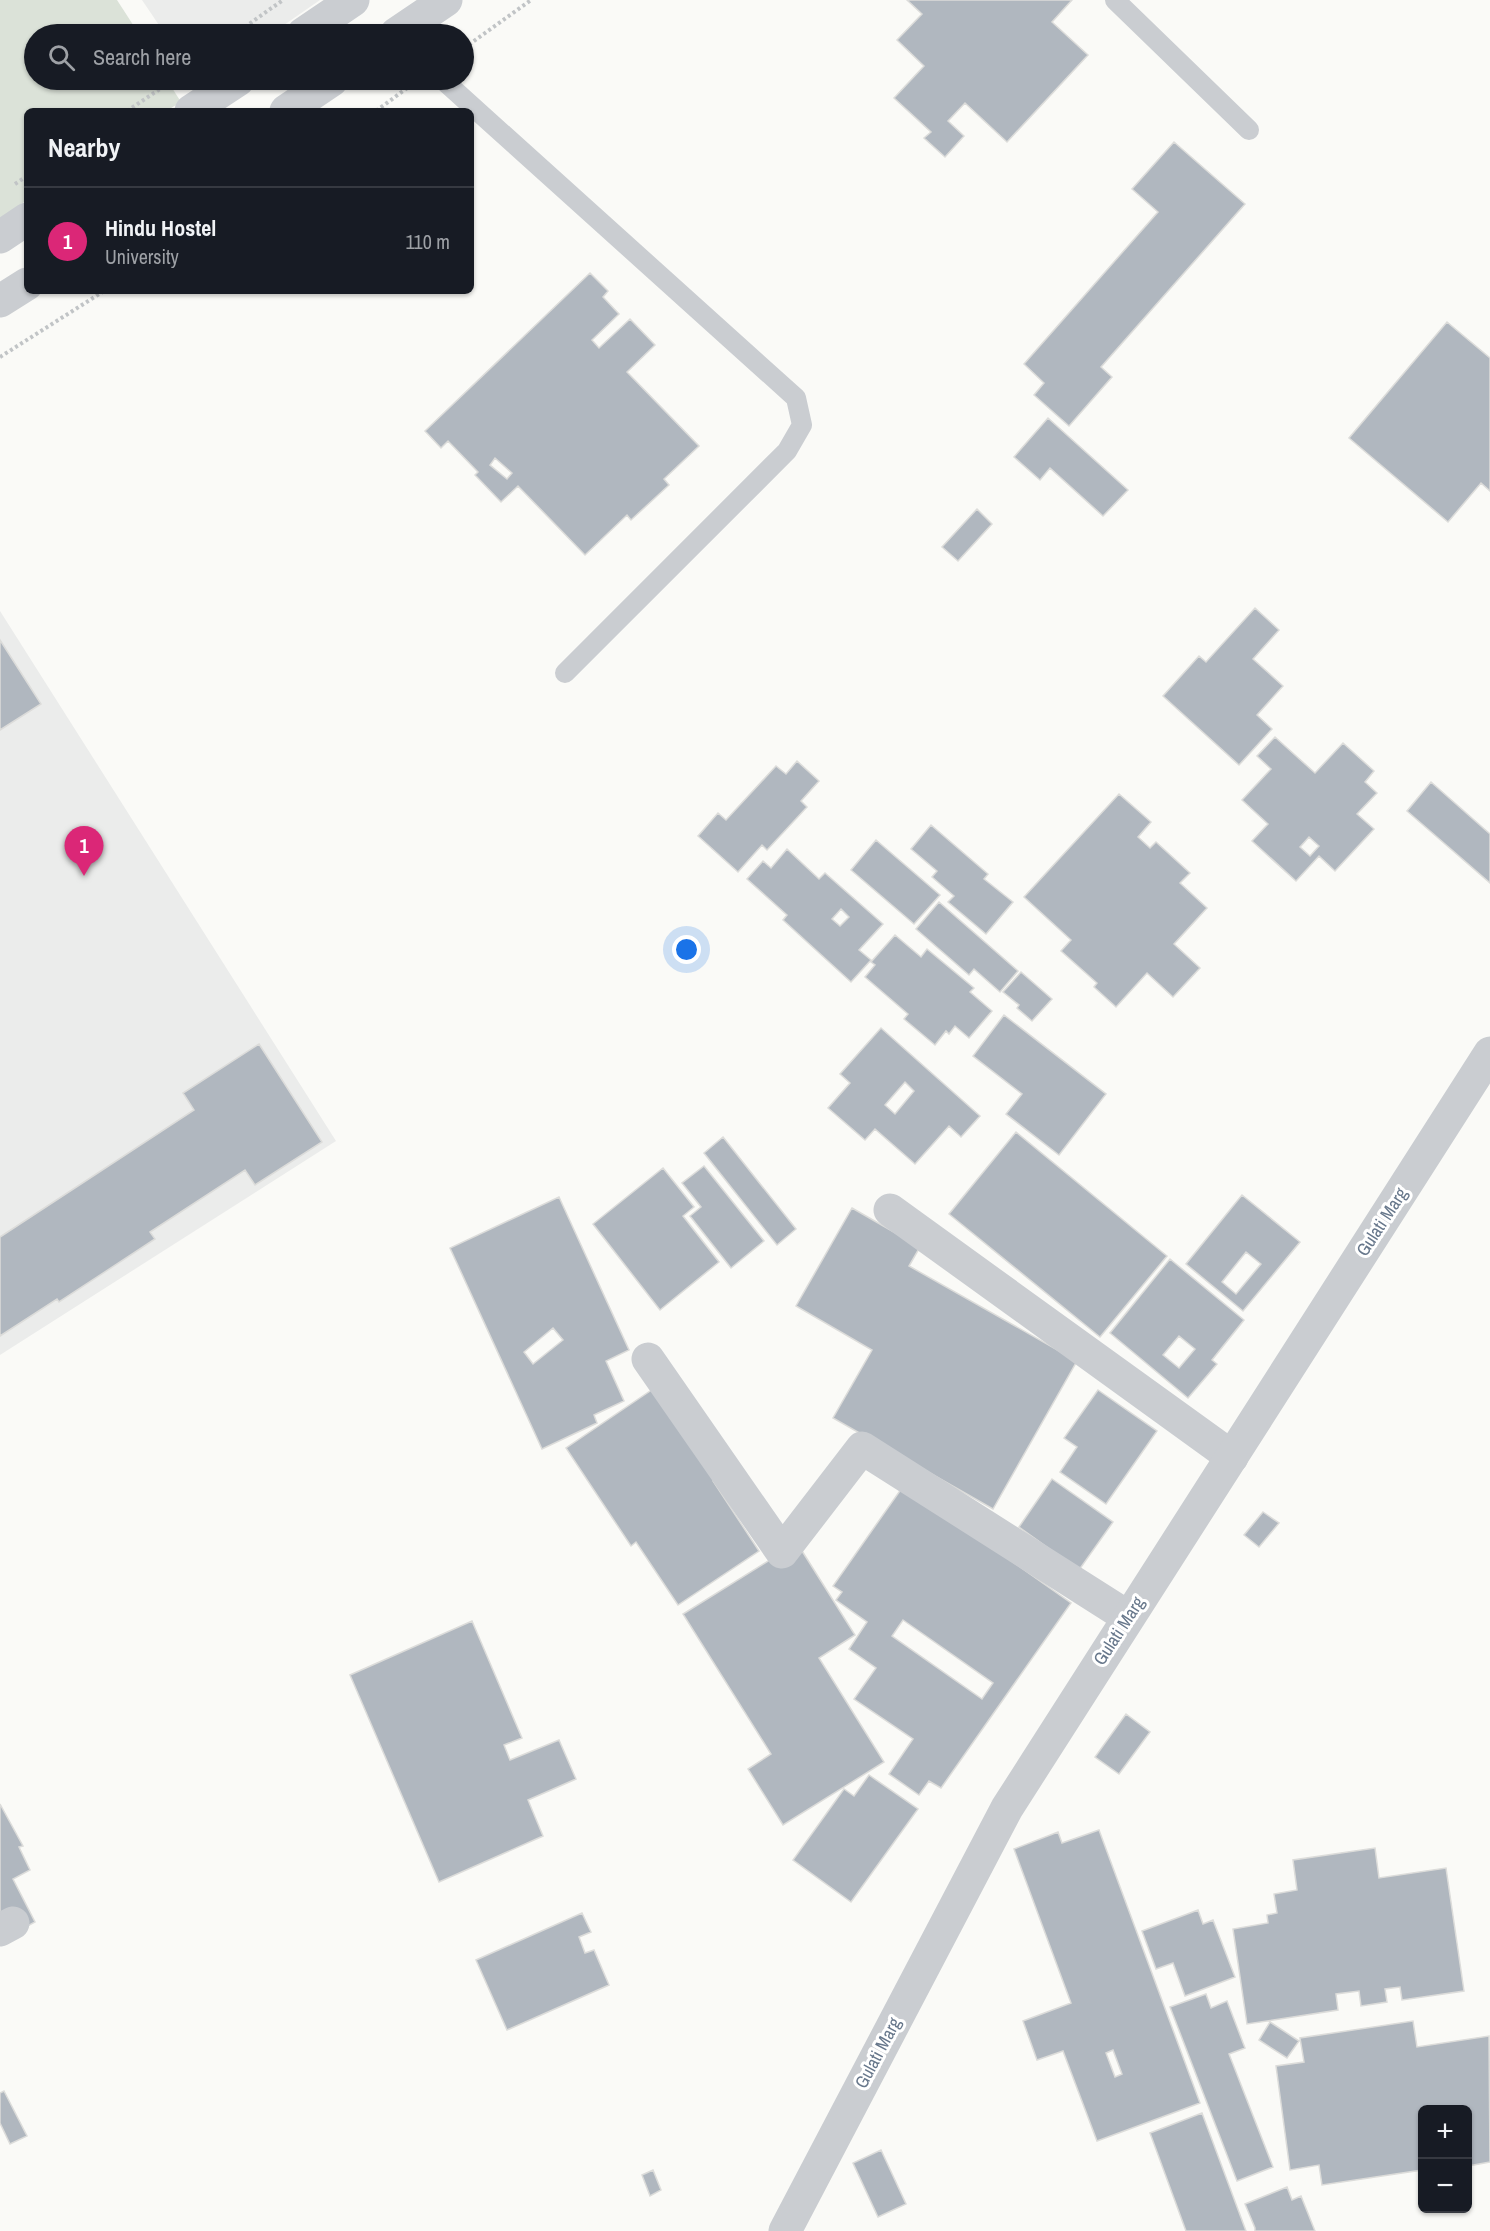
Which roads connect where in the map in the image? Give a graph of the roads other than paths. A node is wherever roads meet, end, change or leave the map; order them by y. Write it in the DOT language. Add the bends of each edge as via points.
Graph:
graph roads {
  1 [pos="353,0"];
  2 [pos="446,0"];
  3 [pos="1115,0"];
  4 [pos="318,24"];
  5 [pos="413,24"];
  6 [pos="223,90"];
  7 [pos="317,90"];
  8 [pos="453,90"];
  9 [pos="196,108"];
  10 [pos="290,108"];
  11 [pos="473,108"];
  12 [pos="474,109"];
  13 [pos="1249,130"];
  14 [pos="24,221"];
  15 [pos="0,237"];
  16 [pos="24,286"];
  17 [pos="0,301"];
  18 [pos="565,673"];
  19 [pos="1490,1053"];
  20 [pos="890,1210"];
  21 [pos="648,1359"];
  22 [pos="1232,1457"];
  23 [pos="1128,1617"];
  24 [pos="785,2231"];
  1 -- 4 [label="street"];
  2 -- 5 [label="street"];
  3 -- 13 [label="lane"];
  6 -- 9 [label="street"];
  7 -- 10 [label="street"];
  8 -- 11 [label="lane"];
  12 -- 18 [label="lane" via="795,398 802,424 787,451"];
  14 -- 15 [label="street"];
  16 -- 17 [label="street"];
  19 -- 22 [label="street, Gulati Marg"];
  20 -- 22 [label="street"];
  21 -- 23 [label="street" via="782,1552 862,1448"];
  22 -- 23 [label="street, Gulati Marg"];
  23 -- 24 [label="street, Gulati Marg" via="1007,1808"];
}
